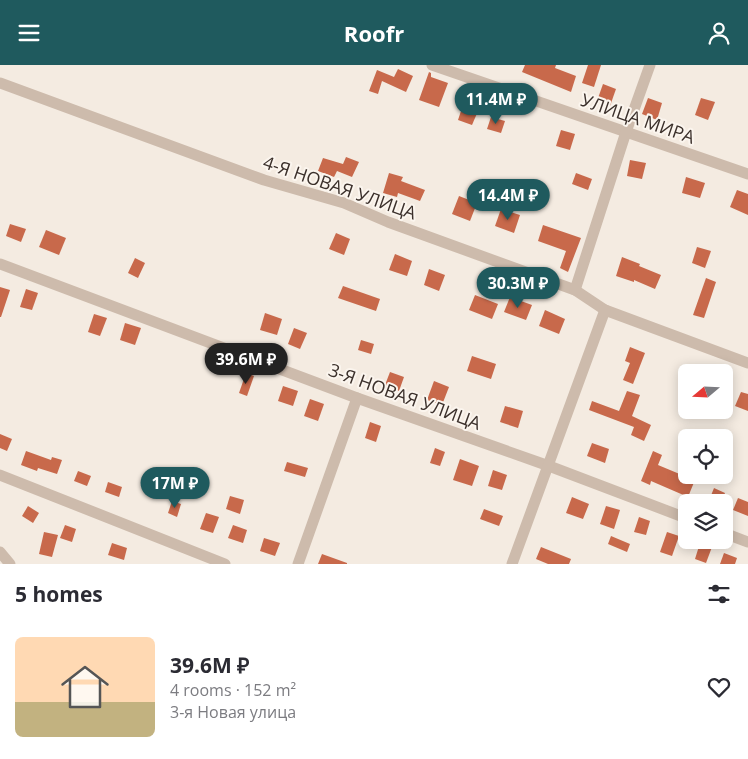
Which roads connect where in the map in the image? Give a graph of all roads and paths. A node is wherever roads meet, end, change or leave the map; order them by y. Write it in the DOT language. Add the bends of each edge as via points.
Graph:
graph roads {
  1 [pos="432,65"];
  2 [pos="650,65"];
  3 [pos="0,83"];
  4 [pos="626,132"];
  5 [pos="748,174"];
  6 [pos="0,264"];
  7 [pos="575,290"];
  8 [pos="604,310"];
  9 [pos="748,363"];
  10 [pos="357,398"];
  11 [pos="549,466"];
  12 [pos="0,475"];
  13 [pos="678,515"];
  14 [pos="733,536"];
  15 [pos="748,542"];
  16 [pos="0,552"];
  17 [pos="10,564"];
  18 [pos="225,564"];
  19 [pos="298,564"];
  20 [pos="512,564"];
  1 -- 4 [label="street, УЛИЦА МИРА"];
  2 -- 4 [label="street"];
  3 -- 7 [label="street, 4-Я НОВАЯ УЛИЦА" via="264,180 344,203"];
  4 -- 5 [label="street, УЛИЦА МИРА"];
  4 -- 7 [label="street"];
  6 -- 10 [label="street, 3-Я НОВАЯ УЛИЦА"];
  7 -- 8 [label="street, 4-Я НОВАЯ УЛИЦА"];
  8 -- 9 [label="street, 4-Я НОВАЯ УЛИЦА"];
  8 -- 11 [label="street"];
  10 -- 11 [label="street, 3-Я НОВАЯ УЛИЦА"];
  10 -- 19 [label="street"];
  11 -- 13 [label="street, 3-Я НОВАЯ УЛИЦА"];
  11 -- 20 [label="street"];
  12 -- 18 [label="street"];
  14 -- 15 [label="street"];
  16 -- 17 [label="street"];
}
